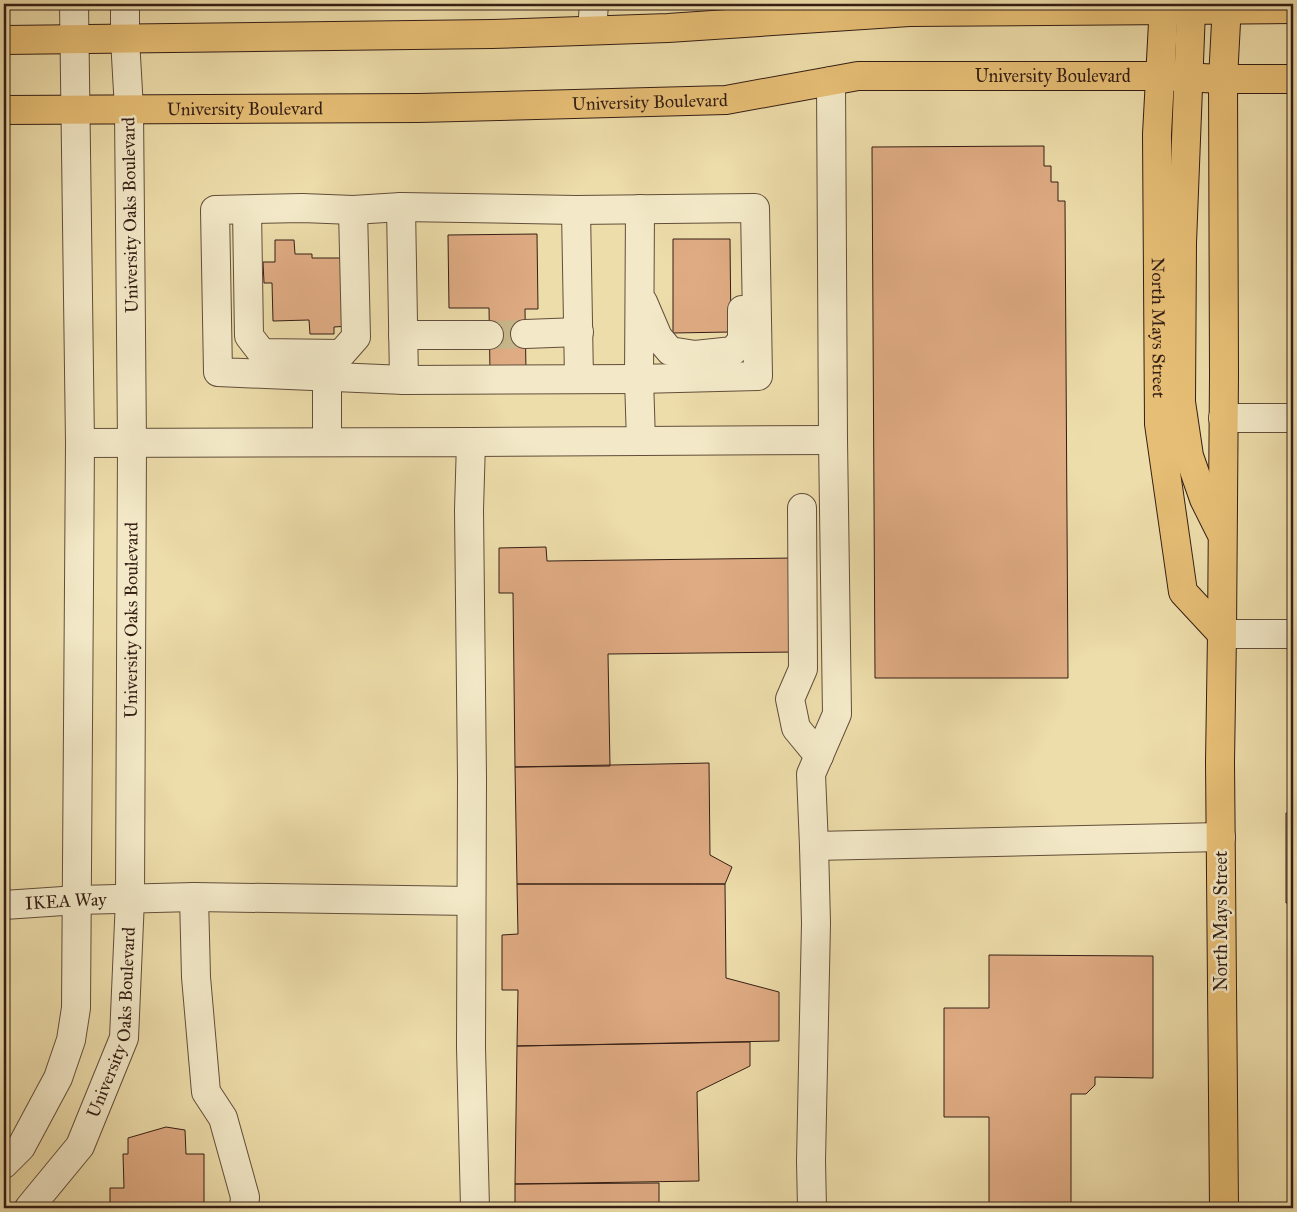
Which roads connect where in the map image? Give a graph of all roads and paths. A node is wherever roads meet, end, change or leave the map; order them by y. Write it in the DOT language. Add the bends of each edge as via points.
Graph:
graph roads {
  1 [pos="74,4"];
  2 [pos="125,4"];
  3 [pos="1163,7"];
  4 [pos="1227,7"];
  5 [pos="909,8"];
  6 [pos="1293,9"];
  7 [pos="1191,10"];
  8 [pos="593,17"];
  9 [pos="75,39"];
  10 [pos="125,39"];
  11 [pos="4,40"];
  12 [pos="1159,76"];
  13 [pos="1188,77"];
  14 [pos="1223,79"];
  15 [pos="1293,79"];
  16 [pos="831,81"];
  17 [pos="129,109"];
  18 [pos="4,110"];
  19 [pos="75,110"];
  20 [pos="401,207"];
  21 [pos="740,208"];
  22 [pos="640,209"];
  23 [pos="247,210"];
  24 [pos="353,210"];
  25 [pos="576,210"];
  26 [pos="639,294"];
  27 [pos="578,332"];
  28 [pos="526,334"];
  29 [pos="403,335"];
  30 [pos="489,335"];
  31 [pos="327,376"];
  32 [pos="580,379"];
  33 [pos="639,379"];
  34 [pos="404,380"];
  35 [pos="1224,418"];
  36 [pos="1293,418"];
  37 [pos="833,440"];
  38 [pos="641,441"];
  39 [pos="326,442"];
  40 [pos="471,442"];
  41 [pos="80,443"];
  42 [pos="132,443"];
  43 [pos="802,508"];
  44 [pos="1223,536"];
  45 [pos="1222,634"];
  46 [pos="1293,634"];
  47 [pos="819,756"];
  48 [pos="1221,838"];
  49 [pos="814,846"];
  50 [pos="194,897"];
  51 [pos="130,899"];
  52 [pos="78,900"];
  53 [pos="471,901"];
  54 [pos="4,905"];
  55 [pos="4,1164"];
  56 [pos="29,1208"];
  57 [pos="244,1208"];
  58 [pos="475,1208"];
  59 [pos="812,1208"];
  60 [pos="1224,1208"];
  1 -- 9 [label="street, University Oaks Boulevard"];
  2 -- 10 [label="street, University Oaks Boulevard"];
  3 -- 5 [label="main road"];
  3 -- 7 [label="main road"];
  3 -- 12 [label="main road, North Mays Street"];
  4 -- 6 [label="main road"];
  4 -- 7 [label="main road"];
  4 -- 14 [label="main road, North Mays Street"];
  5 -- 8 [label="main road" via="677,27"];
  7 -- 13 [label="main road, North Mays Street"];
  8 -- 10 [label="main road" via="492,34"];
  9 -- 10 [label="main road"];
  9 -- 11 [label="main road"];
  9 -- 19 [label="street, University Oaks Boulevard"];
  10 -- 17 [label="street, University Oaks Boulevard"];
  12 -- 13 [label="main road, University Boulevard"];
  12 -- 16 [label="main road, University Boulevard" via="858,76"];
  12 -- 45 [label="main road, North Mays Street" via="1159,424 1183,592"];
  13 -- 14 [label="main road, University Boulevard"];
  13 -- 44 [label="main road, North Mays Street" via="1181,402 1189,456 1204,499"];
  14 -- 15 [label="main road, University Boulevard"];
  14 -- 35 [label="main road, North Mays Street"];
  16 -- 17 [label="main road, University Boulevard" via="726,100 419,108"];
  16 -- 37 [label="street"];
  17 -- 19 [label="main road, University Boulevard"];
  17 -- 42 [label="street, University Oaks Boulevard"];
  18 -- 19 [label="main road, University Boulevard"];
  19 -- 41 [label="street, University Oaks Boulevard"];
  20 -- 24 [label="street"];
  20 -- 25 [label="street"];
  20 -- 29 [label="street"];
  21 -- 22 [label="street"];
  21 -- 26 [label="street" via="742,340 733,351 695,355 670,351 658,337"];
  21 -- 33 [label="street" via="755,208 758,376"];
  22 -- 25 [label="street"];
  22 -- 26 [label="street"];
  23 -- 24 [label="street"];
  23 -- 24 [label="street" via="249,336 262,353 340,354 356,337"];
  23 -- 31 [label="street" via="215,210 218,372"];
  25 -- 27 [label="street"];
  26 -- 33 [label="street"];
  27 -- 28 [label="street"];
  27 -- 32 [label="street"];
  29 -- 30 [label="street"];
  29 -- 34 [label="street"];
  31 -- 34 [label="street"];
  31 -- 39 [label="street"];
  32 -- 33 [label="street"];
  32 -- 34 [label="street"];
  33 -- 38 [label="street"];
  35 -- 36 [label="street"];
  35 -- 44 [label="main road, North Mays Street"];
  37 -- 38 [label="street"];
  37 -- 47 [label="street" via="837,714"];
  38 -- 40 [label="street"];
  39 -- 40 [label="street"];
  39 -- 42 [label="street"];
  40 -- 53 [label="street"];
  41 -- 42 [label="street"];
  41 -- 52 [label="street, University Oaks Boulevard"];
  42 -- 51 [label="street, University Oaks Boulevard"];
  43 -- 47 [label="street" via="803,669 790,699 796,728"];
  44 -- 45 [label="main road, North Mays Street"];
  45 -- 46 [label="street"];
  45 -- 48 [label="main road, North Mays Street"];
  47 -- 49 [label="street" via="811,774"];
  48 -- 49 [label="street"];
  48 -- 60 [label="main road, North Mays Street"];
  49 -- 59 [label="street"];
  50 -- 51 [label="street, IKEA Way"];
  50 -- 53 [label="street, IKEA Way"];
  50 -- 57 [label="street" via="196,976 206,1092 223,1118 245,1198"];
  51 -- 52 [label="street, IKEA Way"];
  51 -- 56 [label="street, University Oaks Boulevard" via="124,1038 80,1146"];
  52 -- 54 [label="street, IKEA Way"];
  52 -- 55 [label="street, University Oaks Boulevard" via="76,1008 71,1040 58,1078 21,1148"];
  53 -- 58 [label="street"];
}
